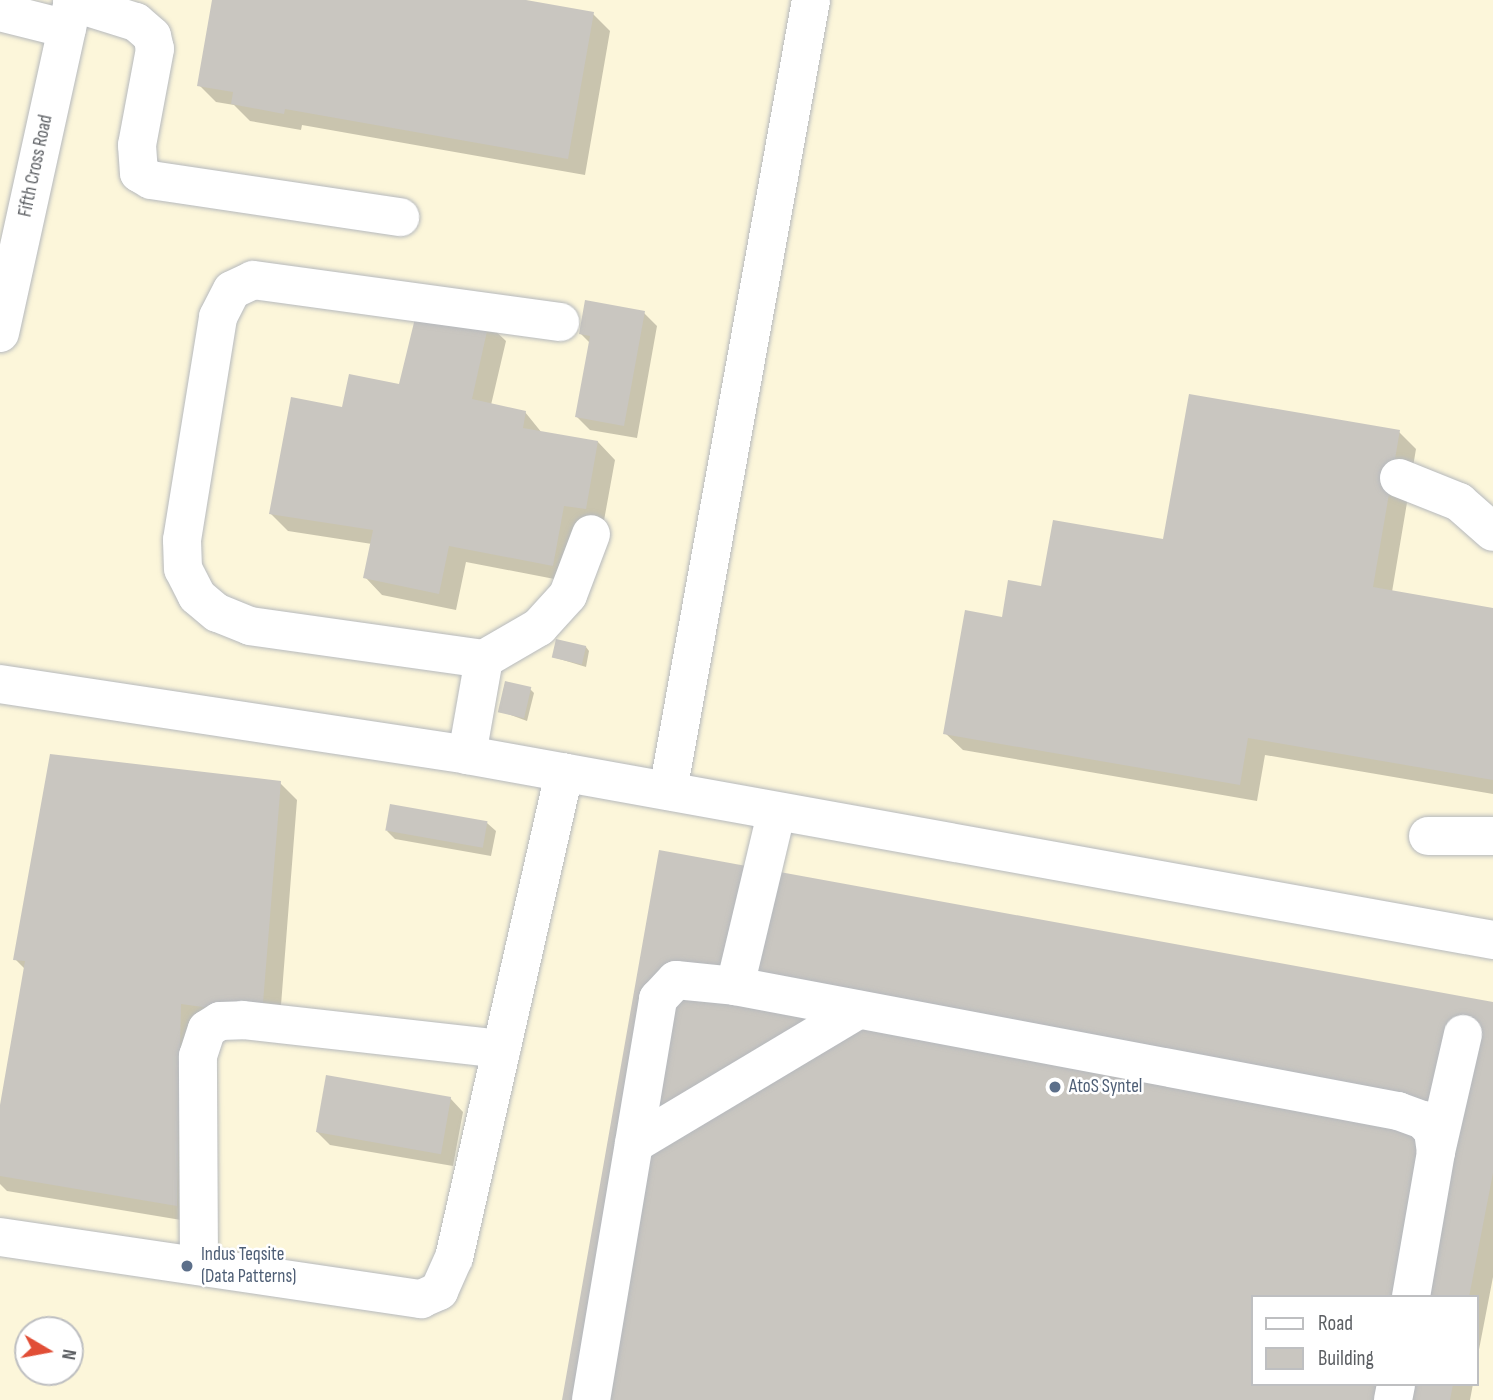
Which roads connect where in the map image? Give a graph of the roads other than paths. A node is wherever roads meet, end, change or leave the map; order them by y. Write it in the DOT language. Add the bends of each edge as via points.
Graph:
graph roads {
  1 [pos="811,0"];
  2 [pos="70,10"];
  3 [pos="0,12"];
  4 [pos="400,217"];
  5 [pos="560,322"];
  6 [pos="0,332"];
  7 [pos="1399,478"];
  8 [pos="1493,532"];
  9 [pos="591,534"];
  10 [pos="484,659"];
  11 [pos="0,684"];
  12 [pos="467,755"];
  13 [pos="564,772"];
  14 [pos="668,791"];
  15 [pos="776,814"];
  16 [pos="1428,836"];
  17 [pos="1493,836"];
  18 [pos="1493,940"];
  19 [pos="735,986"];
  20 [pos="858,1010"];
  21 [pos="1463,1034"];
  22 [pos="501,1049"];
  23 [pos="634,1144"];
  24 [pos="1436,1152"];
  25 [pos="0,1237"];
  26 [pos="199,1266"];
  27 [pos="1411,1295"];
  28 [pos="591,1400"];
  1 -- 14 [label="street"];
  2 -- 3 [label="street"];
  2 -- 4 [label="street" via="135,22 152,36 155,49 137,145 139,173 151,180"];
  2 -- 6 [label="street, Fifth Cross Road"];
  5 -- 10 [label="street" via="253,280 232,290 218,317 181,540 183,569 197,596 216,613 250,626"];
  7 -- 8 [label="street" via="1459,502"];
  9 -- 10 [label="street" via="568,595 539,627"];
  10 -- 12 [label="street"];
  11 -- 12 [label="street"];
  12 -- 13 [label="street"];
  13 -- 14 [label="street"];
  13 -- 22 [label="street"];
  14 -- 15 [label="street"];
  15 -- 18 [label="street"];
  15 -- 19 [label="street"];
  16 -- 17 [label="street"];
  19 -- 20 [label="street"];
  19 -- 23 [label="street" via="676,980 658,999"];
  20 -- 23 [label="street"];
  20 -- 24 [label="street" via="1398,1111 1423,1120 1433,1131"];
  21 -- 24 [label="street"];
  22 -- 26 [label="street" via="454,1258 439,1291 421,1299"];
  22 -- 26 [label="street" via="243,1020 220,1021 207,1029 198,1056"];
  23 -- 28 [label="street"];
  24 -- 27 [label="street"];
  25 -- 26 [label="street"];
}
